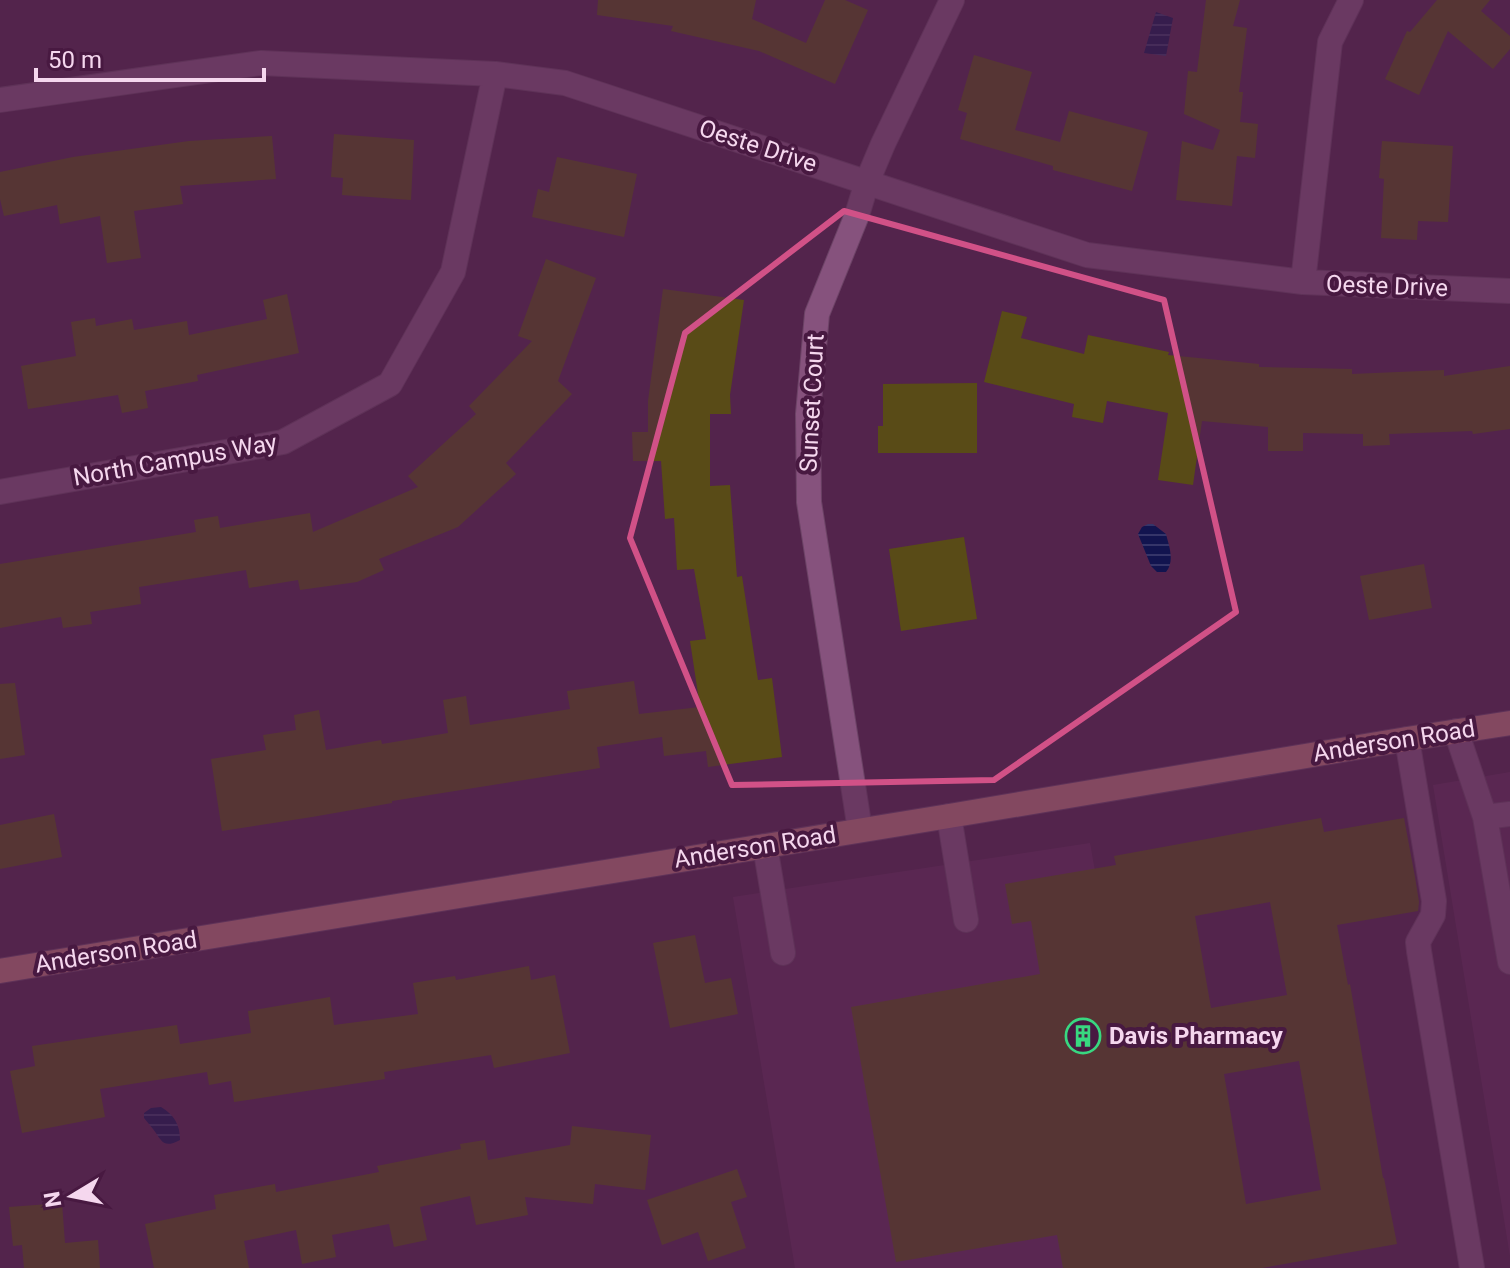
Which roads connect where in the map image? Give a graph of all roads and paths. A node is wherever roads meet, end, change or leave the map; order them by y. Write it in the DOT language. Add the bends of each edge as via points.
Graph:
graph roads {
  1 [pos="952,0"];
  2 [pos="1351,0"];
  3 [pos="495,74"];
  4 [pos="0,100"];
  5 [pos="867,182"];
  6 [pos="1303,282"];
  7 [pos="1510,291"];
  8 [pos="0,492"];
  9 [pos="1510,723"];
  10 [pos="1456,731"];
  11 [pos="1407,739"];
  12 [pos="1510,814"];
  13 [pos="949,816"];
  14 [pos="1485,817"];
  15 [pos="860,830"];
  16 [pos="765,846"];
  17 [pos="1505,906"];
  18 [pos="966,920"];
  19 [pos="783,953"];
  20 [pos="1510,962"];
  21 [pos="0,971"];
  22 [pos="1472,1268"];
  1 -- 5 [label="street, Sunset Court"];
  2 -- 6 [label="street" via="1330,42"];
  3 -- 4 [label="street, Oeste Drive" via="261,63"];
  3 -- 5 [label="street, Oeste Drive" via="565,83"];
  3 -- 8 [label="street, North Campus Way" via="453,272 390,384 283,442"];
  5 -- 6 [label="street, Oeste Drive" via="1087,255"];
  5 -- 15 [label="street, Sunset Court" via="817,314 808,414 809,502"];
  6 -- 7 [label="street, Oeste Drive"];
  9 -- 10 [label="main road, Anderson Road"];
  10 -- 11 [label="main road, Anderson Road"];
  10 -- 14 [label="street"];
  11 -- 13 [label="main road, Anderson Road"];
  11 -- 22 [label="street" via="1434,901 1419,951"];
  12 -- 14 [label="street"];
  13 -- 15 [label="main road, Anderson Road"];
  13 -- 18 [label="street"];
  14 -- 17 [label="street"];
  15 -- 16 [label="main road, Anderson Road"];
  16 -- 19 [label="street"];
  16 -- 21 [label="main road, Anderson Road"];
  17 -- 20 [label="street"];
}
